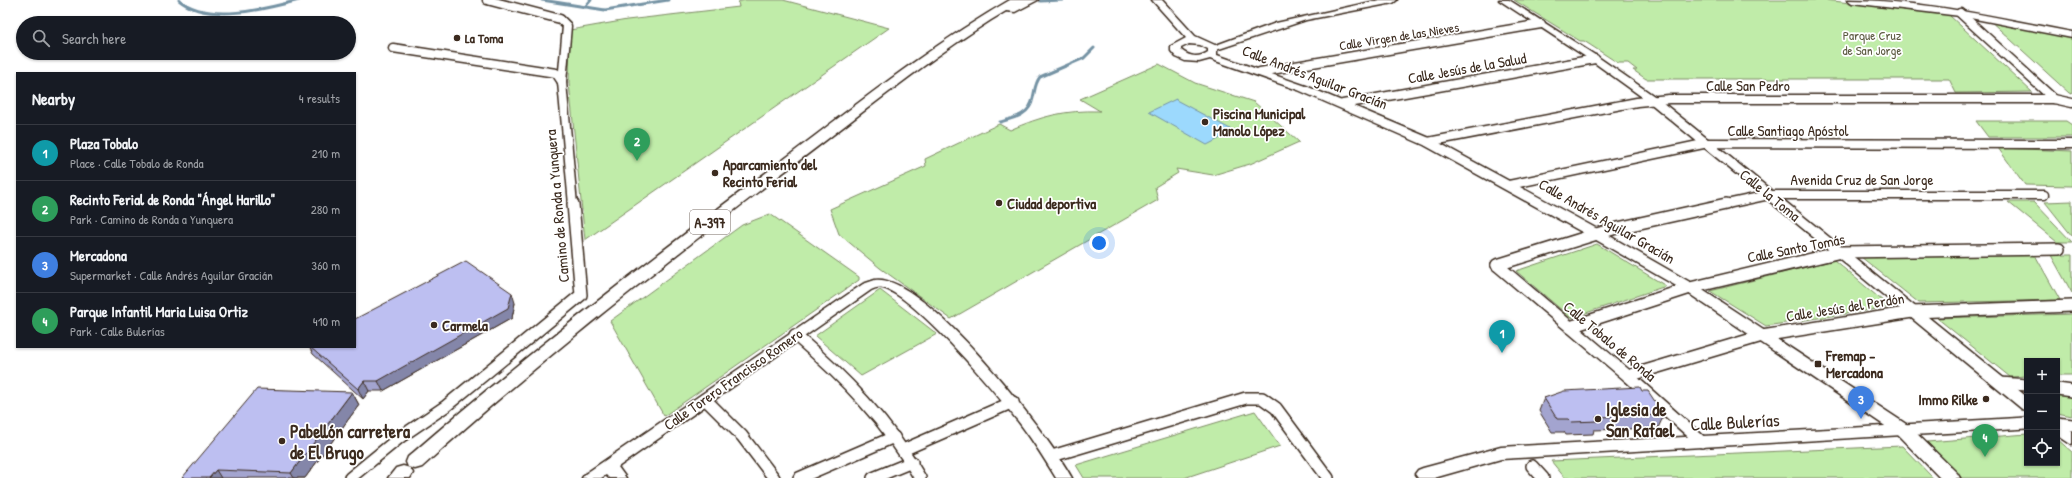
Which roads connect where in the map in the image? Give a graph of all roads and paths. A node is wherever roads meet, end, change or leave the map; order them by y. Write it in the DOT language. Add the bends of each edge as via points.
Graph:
graph roads {
  1 [pos="487,0"];
  2 [pos="1004,0"];
  3 [pos="1018,0"];
  4 [pos="1033,0"];
  5 [pos="1149,0"];
  6 [pos="1157,0"];
  7 [pos="1393,0"];
  8 [pos="1504,0"];
  9 [pos="1852,0"];
  10 [pos="1960,13"];
  11 [pos="1541,24"];
  12 [pos="2072,35"];
  13 [pos="1199,41"];
  14 [pos="1183,42"];
  15 [pos="393,48"];
  16 [pos="1212,52"];
  17 [pos="1595,59"];
  18 [pos="1260,72"];
  19 [pos="562,82"];
  20 [pos="2054,99"];
  21 [pos="872,100"];
  22 [pos="1653,100"];
  23 [pos="2072,103"];
  24 [pos="1343,104"];
  25 [pos="829,132"];
  26 [pos="1428,142"];
  27 [pos="1708,144"];
  28 [pos="2072,144"];
  29 [pos="1509,185"];
  30 [pos="1769,195"];
  31 [pos="2044,195"];
  32 [pos="1596,234"];
  33 [pos="2060,249"];
  34 [pos="1841,252"];
  35 [pos="1497,265"];
  36 [pos="1690,288"];
  37 [pos="2072,306"];
  38 [pos="1912,312"];
  39 [pos="1570,328"];
  40 [pos="794,335"];
  41 [pos="1762,336"];
  42 [pos="1628,376"];
  43 [pos="2000,383"];
  44 [pos="2024,385"];
  45 [pos="2060,389"];
  46 [pos="2072,391"];
  47 [pos="705,399"];
  48 [pos="1013,402"];
  49 [pos="2024,403"];
  50 [pos="2024,423"];
  51 [pos="2060,423"];
  52 [pos="2072,425"];
  53 [pos="2060,429"];
  54 [pos="1903,430"];
  55 [pos="894,437"];
  56 [pos="2072,439"];
  57 [pos="1702,442"];
  58 [pos="903,450"];
  59 [pos="1052,456"];
  60 [pos="912,462"];
  61 [pos="608,466"];
  62 [pos="1532,466"];
  63 [pos="405,471"];
  64 [pos="1421,477"];
  65 [pos="350,478"];
  66 [pos="590,478"];
  67 [pos="618,478"];
  68 [pos="774,478"];
  69 [pos="799,478"];
  70 [pos="873,478"];
  71 [pos="920,478"];
  72 [pos="1064,478"];
  73 [pos="1328,478"];
  74 [pos="1543,478"];
  75 [pos="1951,478"];
  1 -- 19 [label="street, Camino de Ronda a Yunquera" via="560,19 567,26"];
  2 -- 21 [label="main road" via="963,26 896,75"];
  3 -- 21 [label="main road, A-397" via="958,37"];
  4 -- 25 [label="main road" via="976,30"];
  5 -- 14 [label="main road" via="1182,37"];
  6 -- 13 [label="main road, Calle Andrés Aguilar Gracián" via="1191,38"];
  7 -- 16 [label="street" via="1305,18"];
  8 -- 11 [label="street, Calle la Toma"];
  9 -- 10 [label="street"];
  10 -- 12 [label="street"];
  10 -- 20 [label="street"];
  11 -- 17 [label="street, Calle la Toma"];
  11 -- 18 [label="street, Calle Virgen de las Nieves"];
  13 -- 14 [label="main road"];
  13 -- 16 [label="main road, Calle Andrés Aguilar Gracián"];
  14 -- 16 [label="main road" via="1175,49 1182,56 1196,59"];
  15 -- 19 [label="street" via="556,73"];
  16 -- 18 [label="main road, Calle Andrés Aguilar Gracián"];
  17 -- 22 [label="street, Calle la Toma"];
  17 -- 24 [label="street, Calle Jesús de la Salud"];
  18 -- 24 [label="main road, Calle Andrés Aguilar Gracián"];
  19 -- 65 [label="street, Camino de Ronda a Yunquera" via="581,295 446,406 399,438"];
  20 -- 22 [label="street, Calle San Pedro"];
  20 -- 23 [label="street, Calle San Pedro"];
  21 -- 25 [label="main road, A-397"];
  22 -- 26 [label="street, Calle San Pedro"];
  22 -- 27 [label="street, Calle la Toma"];
  24 -- 26 [label="main road, Calle Andrés Aguilar Gracián"];
  25 -- 63 [label="main road, A-397" via="573,327 460,420"];
  26 -- 29 [label="main road, Calle Andrés Aguilar Gracián"];
  27 -- 28 [label="street, Calle Santiago Apóstol"];
  27 -- 29 [label="street, Calle Santiago Apóstol"];
  27 -- 30 [label="street, Calle la Toma"];
  29 -- 32 [label="main road, Calle Andrés Aguilar Gracián"];
  30 -- 31 [label="street, Avenida Cruz de San Jorge"];
  30 -- 32 [label="street, Avenida Cruz de San Jorge"];
  30 -- 34 [label="street, Calle la Toma"];
  32 -- 35 [label="street, Avenida Cruz de San Jorge"];
  32 -- 36 [label="main road, Calle Andrés Aguilar Gracián"];
  33 -- 34 [label="street, Calle Santo Tomás"];
  34 -- 36 [label="street, Calle Santo Tomás"];
  34 -- 38 [label="street, Calle la Toma"];
  35 -- 39 [label="street, Calle Tobalo de Ronda"];
  36 -- 39 [label="street, Calle Santo Tomás"];
  36 -- 41 [label="main road, Calle Andrés Aguilar Gracián"];
  37 -- 38 [label="street, Calle Jesús del Perdón"];
  38 -- 41 [label="street, Calle Jesús del Perdón"];
  38 -- 43 [label="street, Calle la Toma"];
  39 -- 42 [label="street, Calle Tobalo de Ronda"];
  40 -- 47 [label="street, Calle Torero Francisco Romero"];
  40 -- 48 [label="street, Calle Torero Francisco Romero" via="867,287 878,283 889,285 928,313"];
  40 -- 55 [label="street" via="852,387"];
  41 -- 42 [label="street, Calle Jesús del Perdón"];
  41 -- 54 [label="main road, Calle Andrés Aguilar Gracián"];
  42 -- 57 [label="street, Calle Tobalo de Ronda"];
  43 -- 44 [label="street"];
  43 -- 49 [label="street, Calle la Toma"];
  45 -- 46 [label="street"];
  47 -- 61 [label="street, Calle Torero Francisco Romero"];
  47 -- 68 [label="street" via="742,436"];
  48 -- 58 [label="street"];
  48 -- 59 [label="street"];
  50 -- 54 [label="street, Calle Bulerías"];
  51 -- 52 [label="street"];
  53 -- 56 [label="street"];
  54 -- 57 [label="street, Calle Bulerías"];
  54 -- 75 [label="main road, Calle Andrés Aguilar Gracián"];
  55 -- 58 [label="street"];
  55 -- 69 [label="street"];
  57 -- 64 [label="street, Calle Bulerías" via="1501,453"];
  58 -- 60 [label="street"];
  59 -- 72 [label="street"];
  59 -- 73 [label="street" via="1246,398 1262,398 1276,408"];
  60 -- 70 [label="street"];
  60 -- 71 [label="street"];
  61 -- 66 [label="street, Calle Torero Francisco Romero"];
  61 -- 67 [label="street"];
  62 -- 74 [label="street"];
}
